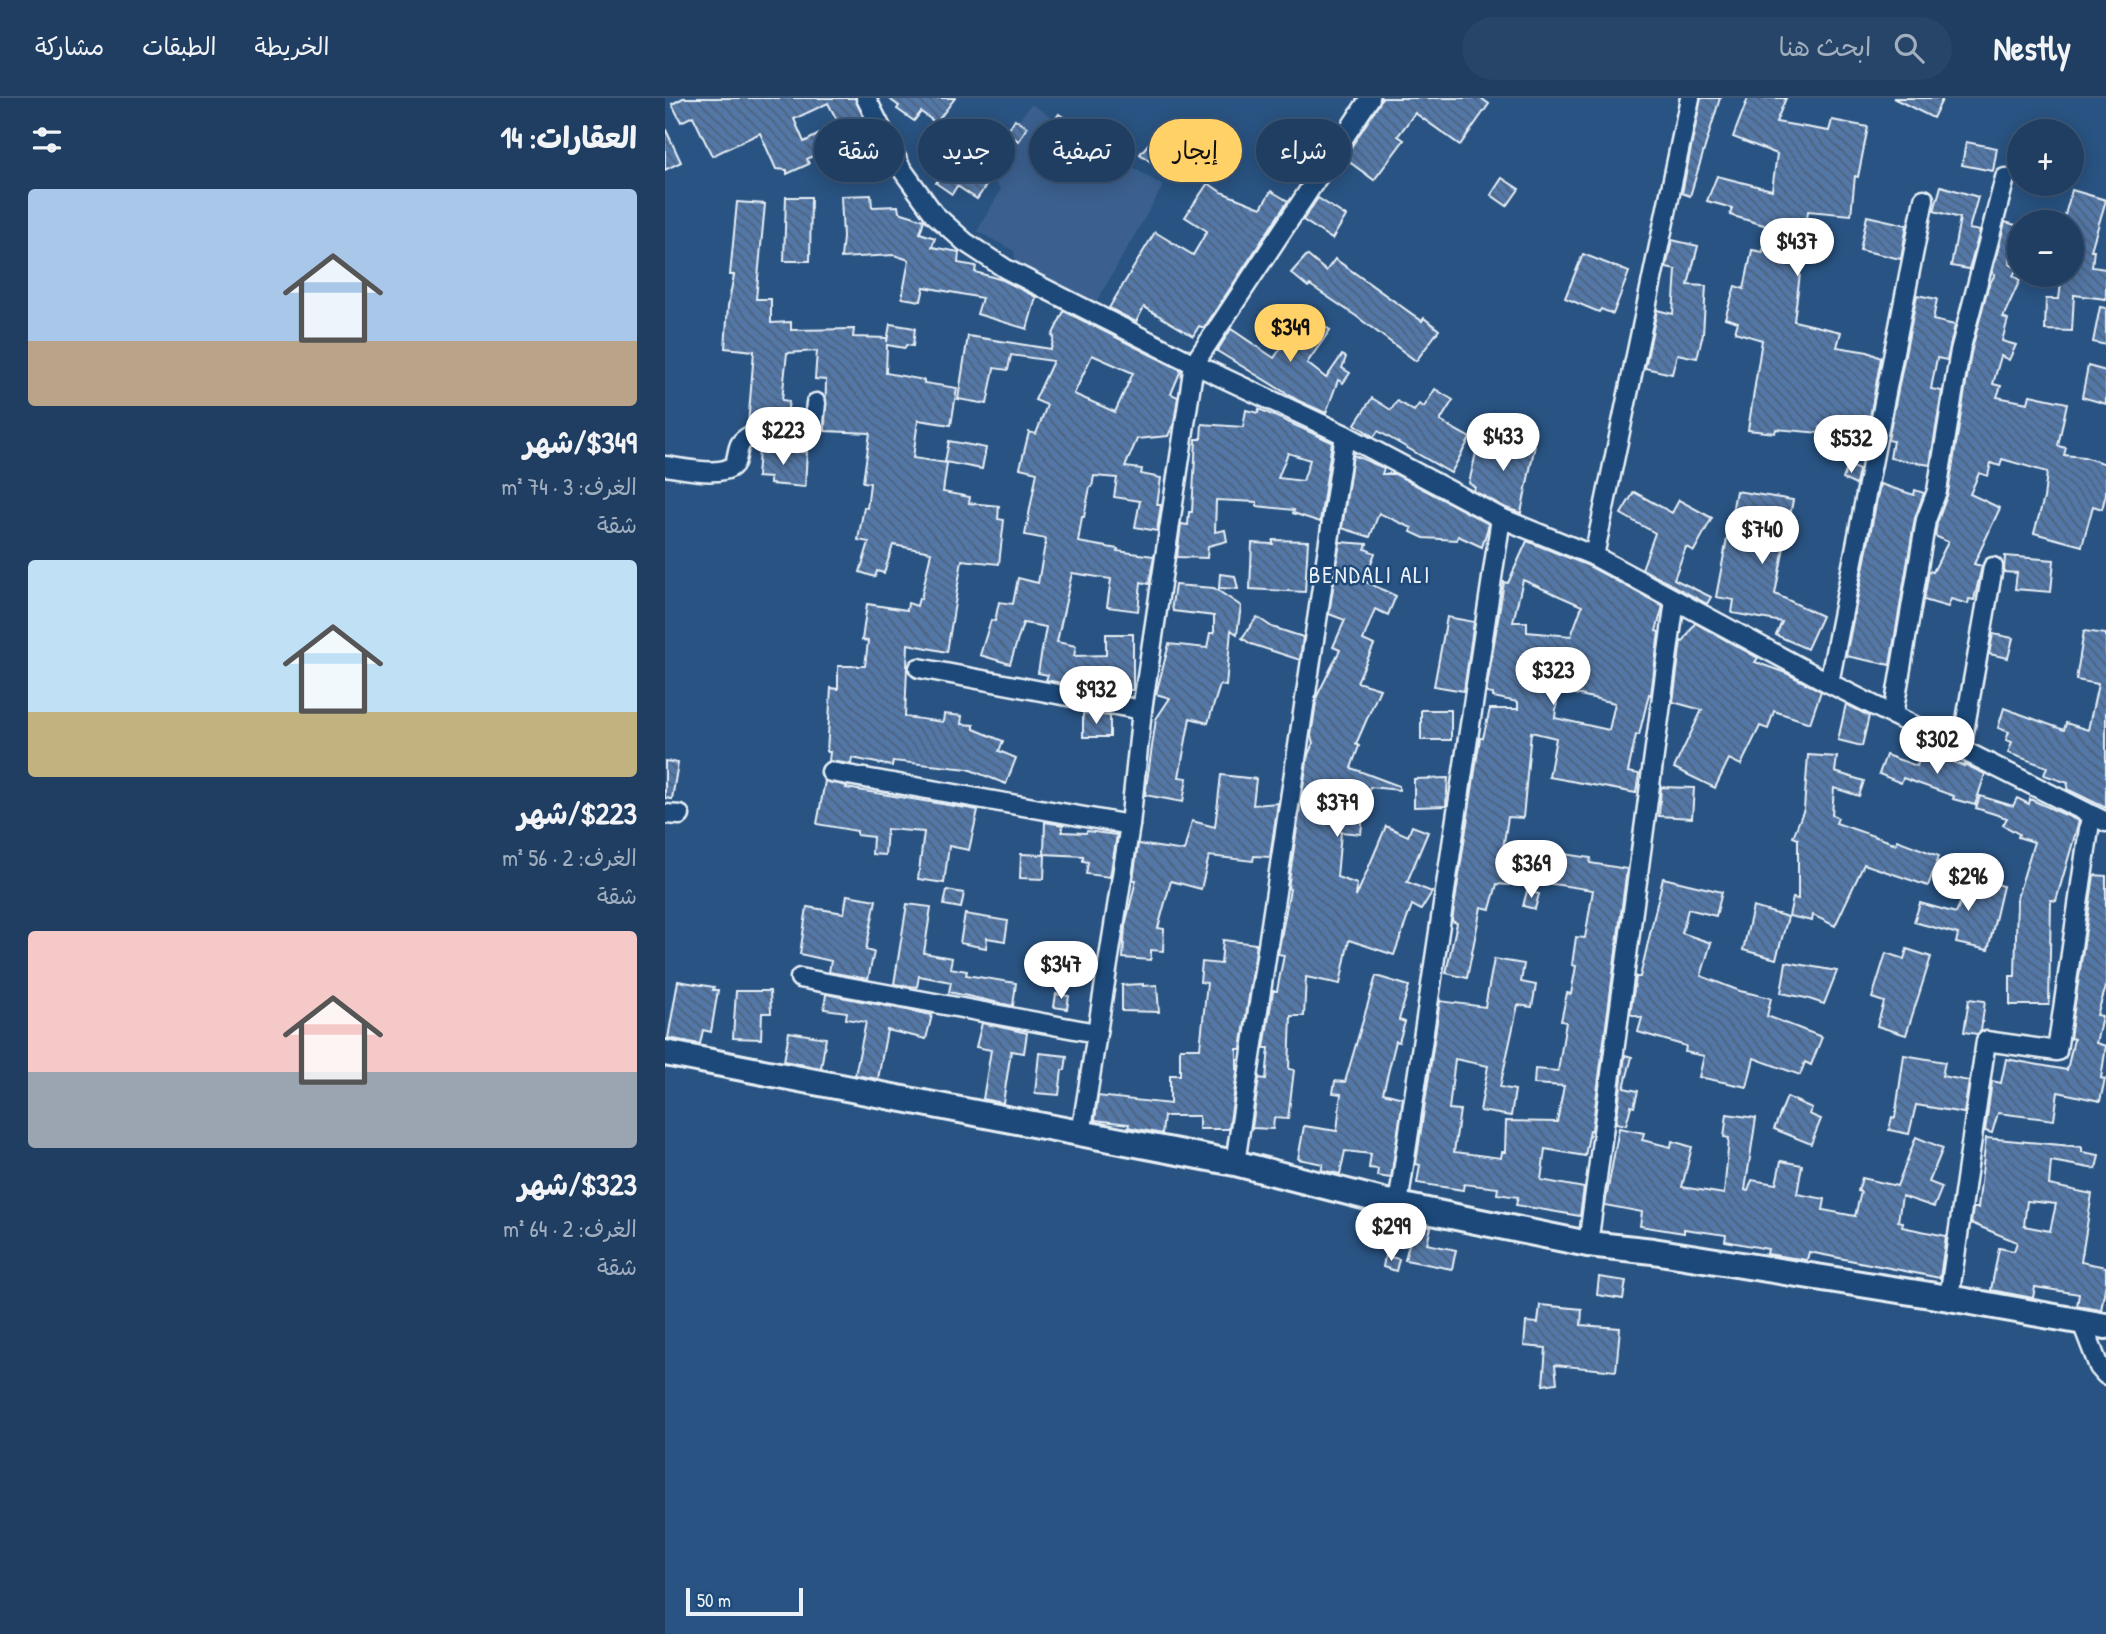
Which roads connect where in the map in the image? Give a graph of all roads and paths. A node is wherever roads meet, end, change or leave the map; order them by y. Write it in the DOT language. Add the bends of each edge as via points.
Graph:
graph roads {
  1 [pos="866,98"];
  2 [pos="1370,98"];
  3 [pos="1690,98"];
  4 [pos="2005,178"];
  5 [pos="1924,199"];
  6 [pos="1193,364"];
  7 [pos="816,403"];
  8 [pos="1345,435"];
  9 [pos="665,466"];
  10 [pos="1501,518"];
  11 [pos="1594,556"];
  12 [pos="1993,567"];
  13 [pos="1675,600"];
  14 [pos="919,668"];
  15 [pos="1829,683"];
  16 [pos="1142,710"];
  17 [pos="1893,715"];
  18 [pos="1961,749"];
  19 [pos="831,772"];
  20 [pos="2098,818"];
  21 [pos="1130,825"];
  22 [pos="800,978"];
  23 [pos="1096,1033"];
  24 [pos="665,1053"];
  25 [pos="1081,1134"];
  26 [pos="1235,1163"];
  27 [pos="1398,1205"];
  28 [pos="1588,1244"];
  29 [pos="1949,1298"];
  30 [pos="2081,1320"];
  31 [pos="2106,1326"];
  32 [pos="2106,1375"];
  1 -- 6 [label="street" via="901,168 934,214 965,242 1006,269"];
  2 -- 6 [label="street"];
  3 -- 11 [label="street"];
  4 -- 17 [label="street" via="1961,351"];
  5 -- 15 [label="street"];
  6 -- 8 [label="street"];
  6 -- 16 [label="street"];
  7 -- 9 [label="street" via="813,430 792,440 748,437 739,445 731,469"];
  8 -- 10 [label="street"];
  8 -- 26 [label="street"];
  10 -- 11 [label="street"];
  10 -- 27 [label="street"];
  11 -- 13 [label="street"];
  12 -- 18 [label="street"];
  13 -- 15 [label="street"];
  13 -- 28 [label="street"];
  14 -- 16 [label="street"];
  15 -- 17 [label="street"];
  16 -- 21 [label="street"];
  17 -- 18 [label="street"];
  18 -- 20 [label="street"];
  19 -- 21 [label="street"];
  20 -- 29 [label="street" via="2057,1051 1986,1041"];
  21 -- 23 [label="street"];
  22 -- 23 [label="street"];
  23 -- 25 [label="street"];
  24 -- 25 [label="main road"];
  25 -- 26 [label="main road"];
  26 -- 27 [label="main road"];
  27 -- 28 [label="main road"];
  28 -- 29 [label="main road"];
  29 -- 30 [label="main road"];
  30 -- 31 [label="main road"];
  30 -- 32 [label="street"];
}
